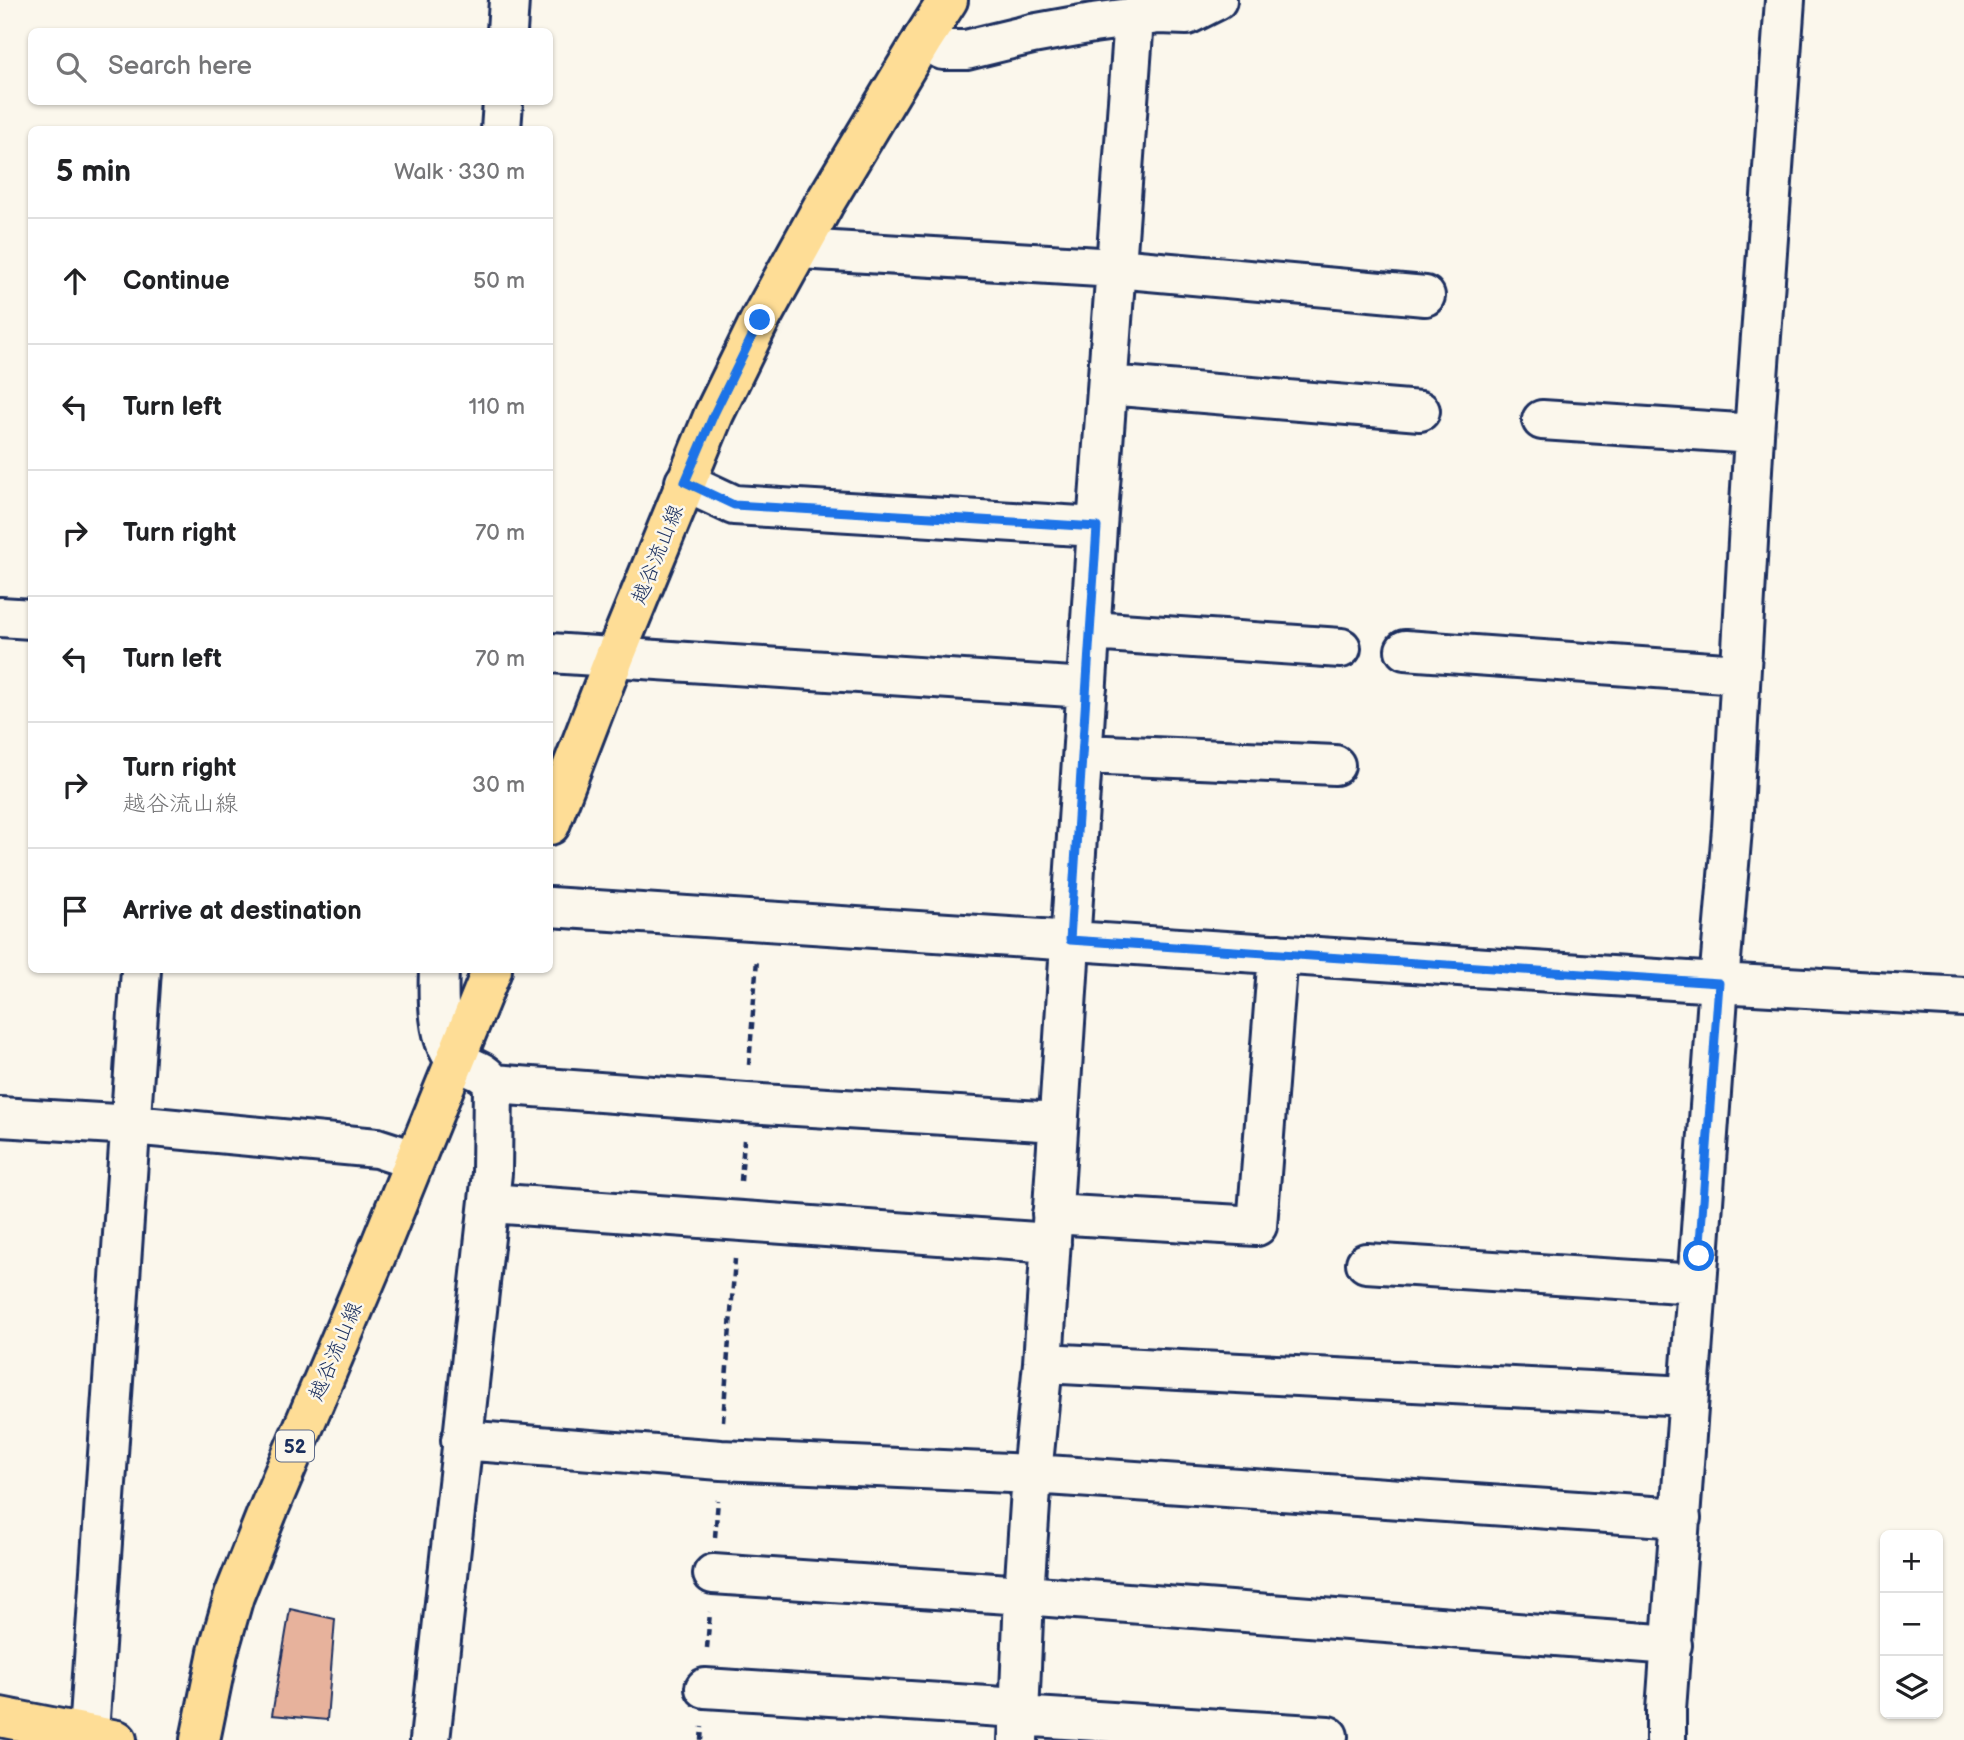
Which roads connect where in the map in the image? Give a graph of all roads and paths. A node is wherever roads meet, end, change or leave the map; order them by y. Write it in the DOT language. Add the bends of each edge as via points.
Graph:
graph roads {
  1 [pos="509,0"];
  2 [pos="948,0"];
  3 [pos="1217,0"];
  4 [pos="1785,0"];
  5 [pos="1134,19"];
  6 [pos="507,28"];
  7 [pos="923,39"];
  8 [pos="503,105"];
  9 [pos="501,126"];
  10 [pos="800,249"];
  11 [pos="1116,268"];
  12 [pos="1425,296"];
  13 [pos="1108,385"];
  14 [pos="1420,411"];
  15 [pos="1542,420"];
  16 [pos="1754,434"];
  17 [pos="685,482"];
  18 [pos="1097,527"];
  19 [pos="0,617"];
  20 [pos="28,619"];
  21 [pos="1091,631"];
  22 [pos="1341,648"];
  23 [pos="1405,650"];
  24 [pos="553,653"];
  25 [pos="615,656"];
  26 [pos="1739,674"];
  27 [pos="1087,688"];
  28 [pos="1083,754"];
  29 [pos="1335,765"];
  30 [pos="553,817"];
  31 [pos="553,907"];
  32 [pos="760,920"];
  33 [pos="1070,940"];
  34 [pos="1278,954"];
  35 [pos="141,973"];
  36 [pos="439,973"];
  37 [pos="491,973"];
  38 [pos="1719,983"];
  39 [pos="1964,996"];
  40 [pos="455,1059"];
  41 [pos="493,1084"];
  42 [pos="746,1103"];
  43 [pos="0,1118"];
  44 [pos="1058,1122"];
  45 [pos="132,1125"];
  46 [pos="414,1160"];
  47 [pos="489,1203"];
  48 [pos="738,1222"];
  49 [pos="1051,1228"];
  50 [pos="1366,1263"];
  51 [pos="1697,1284"];
  52 [pos="1043,1363"];
  53 [pos="1688,1396"];
  54 [pos="461,1440"];
  55 [pos="721,1460"];
  56 [pos="1032,1474"];
  57 [pos="1681,1518"];
  58 [pos="713,1574"];
  59 [pos="1024,1595"];
  60 [pos="1672,1645"];
  61 [pos="705,1688"];
  62 [pos="0,1717"];
  63 [pos="1018,1721"];
  64 [pos="1328,1736"];
  65 [pos="103,1737"];
  66 [pos="201,1740"];
  67 [pos="430,1740"];
  68 [pos="701,1740"];
  69 [pos="1666,1740"];
  1 -- 6 [label="street"];
  2 -- 7 [label="main road, 越谷流山線"];
  3 -- 5 [label="street" via="1187,15"];
  4 -- 16 [label="street"];
  5 -- 7 [label="street" via="1032,34 966,50 943,50"];
  5 -- 11 [label="street"];
  7 -- 10 [label="main road, 越谷流山線"];
  8 -- 9 [label="street"];
  10 -- 11 [label="street"];
  10 -- 17 [label="main road, 越谷流山線" via="754,332"];
  11 -- 12 [label="street"];
  11 -- 13 [label="street"];
  13 -- 14 [label="street"];
  13 -- 18 [label="street"];
  15 -- 16 [label="street"];
  16 -- 26 [label="street"];
  17 -- 18 [label="street" via="734,505"];
  17 -- 25 [label="main road, 越谷流山線"];
  18 -- 21 [label="street"];
  19 -- 20 [label="street"];
  21 -- 22 [label="street"];
  21 -- 27 [label="street"];
  23 -- 26 [label="street"];
  24 -- 25 [label="street"];
  25 -- 27 [label="street"];
  25 -- 30 [label="main road, 越谷流山線"];
  26 -- 38 [label="street"];
  27 -- 28 [label="street"];
  28 -- 29 [label="street"];
  28 -- 33 [label="street"];
  31 -- 32 [label="street"];
  32 -- 33 [label="street"];
  32 -- 42 [label="path"];
  33 -- 34 [label="street"];
  33 -- 44 [label="street"];
  34 -- 38 [label="street"];
  34 -- 49 [label="street" via="1257,1226"];
  35 -- 45 [label="street"];
  36 -- 40 [label="street" via="443,1039"];
  37 -- 40 [label="main road, 越谷流山線 / 52"];
  38 -- 39 [label="street"];
  38 -- 51 [label="street"];
  40 -- 41 [label="street" via="486,1075"];
  40 -- 46 [label="main road, 越谷流山線 / 52"];
  41 -- 42 [label="street"];
  41 -- 47 [label="street"];
  42 -- 44 [label="street"];
  42 -- 48 [label="path"];
  43 -- 45 [label="street"];
  44 -- 49 [label="street"];
  45 -- 46 [label="street" via="377,1148"];
  45 -- 65 [label="street"];
  46 -- 66 [label="main road, 越谷流山線 / 52" via="234,1596"];
  47 -- 48 [label="street"];
  47 -- 54 [label="street"];
  48 -- 49 [label="street"];
  48 -- 55 [label="path"];
  49 -- 52 [label="street"];
  50 -- 51 [label="street"];
  51 -- 53 [label="street"];
  52 -- 53 [label="street"];
  52 -- 56 [label="street"];
  53 -- 57 [label="street"];
  54 -- 55 [label="street"];
  54 -- 67 [label="street"];
  55 -- 56 [label="street"];
  55 -- 58 [label="path"];
  56 -- 57 [label="street"];
  56 -- 59 [label="street"];
  57 -- 60 [label="street"];
  58 -- 59 [label="street"];
  58 -- 61 [label="path"];
  59 -- 60 [label="street"];
  59 -- 63 [label="street"];
  60 -- 69 [label="street"];
  61 -- 63 [label="street"];
  61 -- 68 [label="path"];
  62 -- 65 [label="main road"];
  63 -- 64 [label="street"];
}
